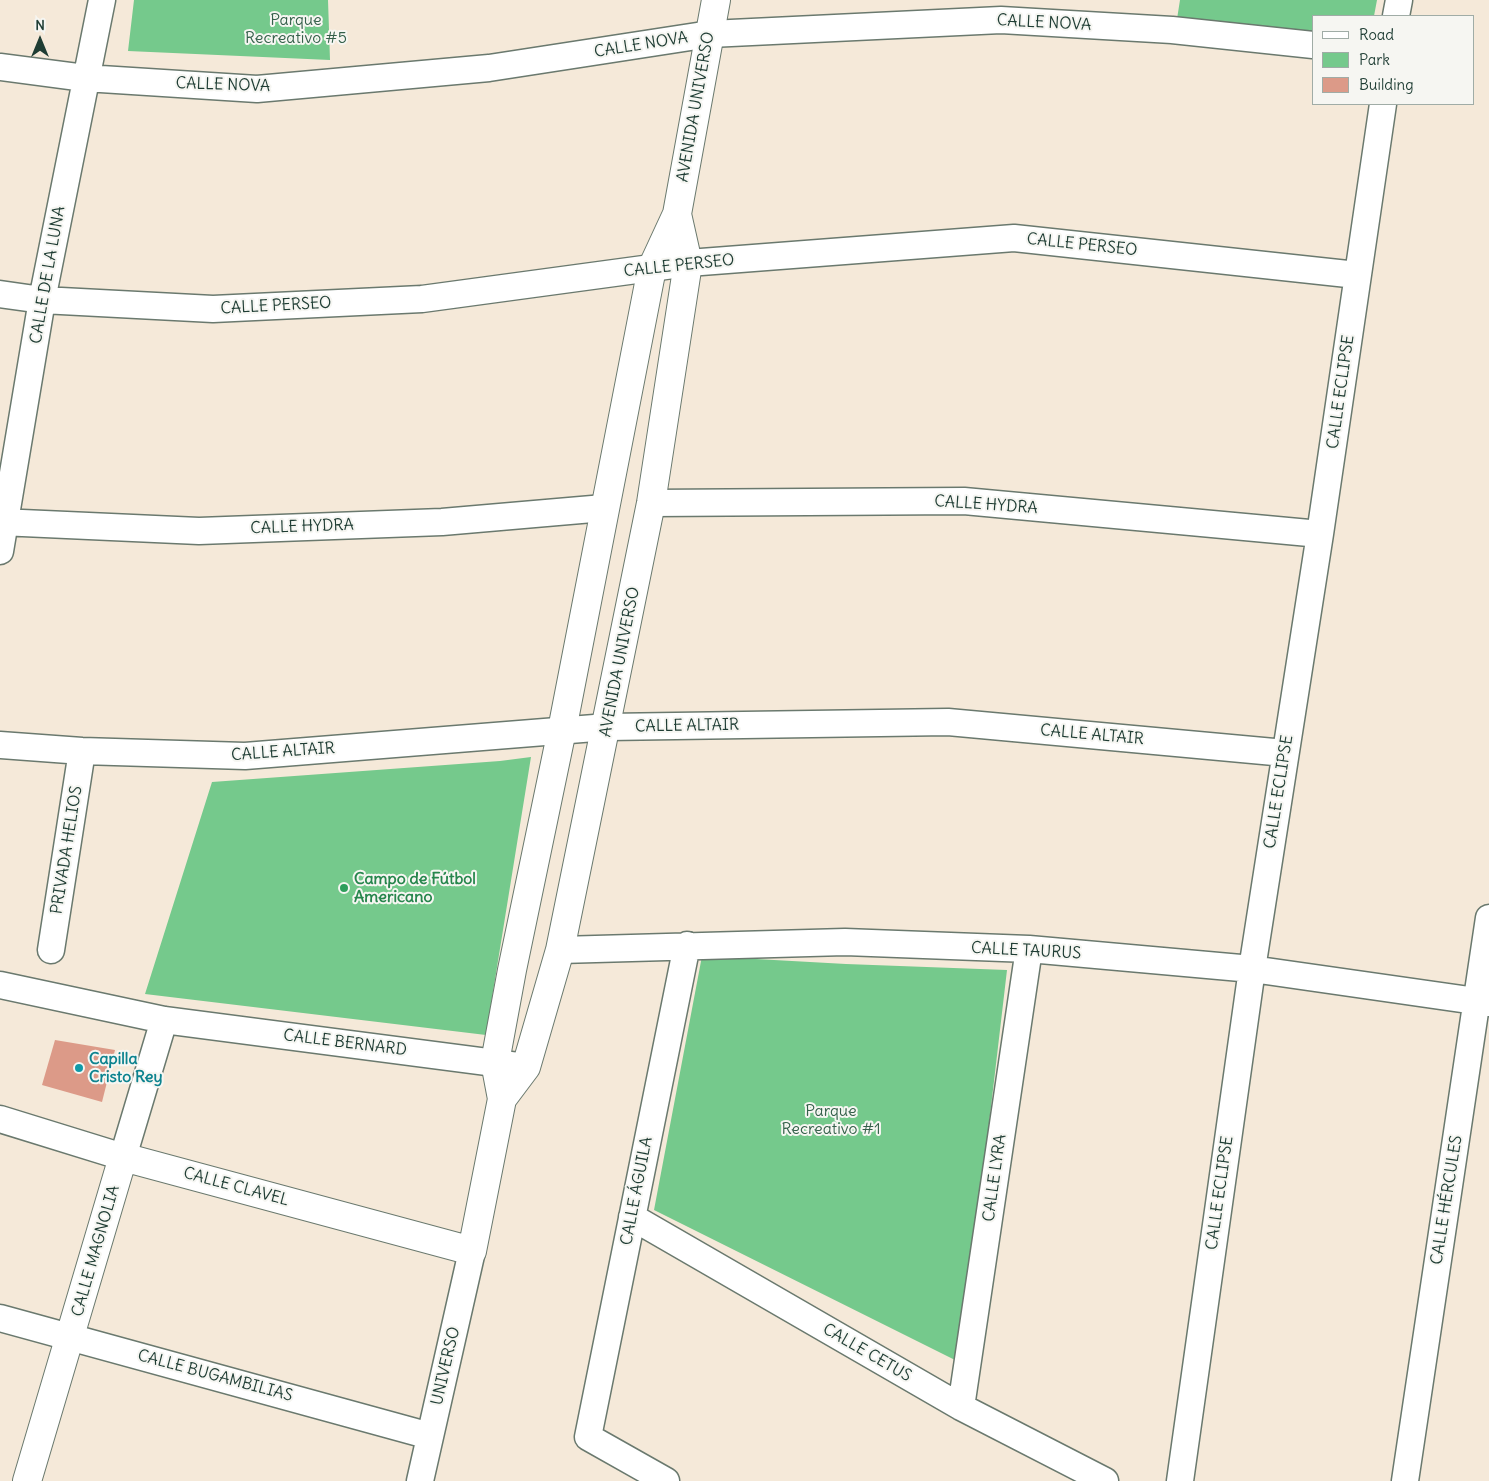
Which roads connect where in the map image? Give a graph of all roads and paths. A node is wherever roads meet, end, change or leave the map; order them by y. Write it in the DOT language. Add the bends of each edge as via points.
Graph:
graph roads {
  1 [pos="102,0"];
  2 [pos="716,0"];
  3 [pos="1399,0"];
  4 [pos="1396,15"];
  5 [pos="710,34"];
  6 [pos="1312,45"];
  7 [pos="0,67"];
  8 [pos="85,78"];
  9 [pos="1383,105"];
  10 [pos="677,214"];
  11 [pos="688,263"];
  12 [pos="652,268"];
  13 [pos="1357,275"];
  14 [pos="0,294"];
  15 [pos="42,300"];
  16 [pos="652,503"];
  17 [pos="604,508"];
  18 [pos="3,522"];
  19 [pos="1320,534"];
  20 [pos="0,551"];
  21 [pos="607,727"];
  22 [pos="562,730"];
  23 [pos="0,745"];
  24 [pos="82,751"];
  25 [pos="1284,753"];
  26 [pos="1489,918"];
  27 [pos="686,945"];
  28 [pos="1029,949"];
  29 [pos="51,950"];
  30 [pos="560,950"];
  31 [pos="1252,969"];
  32 [pos="512,970"];
  33 [pos="552,976"];
  34 [pos="0,986"];
  35 [pos="1483,1002"];
  36 [pos="164,1020"];
  37 [pos="495,1062"];
  38 [pos="526,1067"];
  39 [pos="502,1099"];
  40 [pos="0,1119"];
  41 [pos="123,1156"];
  42 [pos="632,1217"];
  43 [pos="472,1251"];
  44 [pos="0,1318"];
  45 [pos="71,1336"];
  46 [pos="961,1407"];
  47 [pos="430,1436"];
  48 [pos="27,1481"];
  49 [pos="420,1481"];
  50 [pos="666,1481"];
  51 [pos="1105,1481"];
  52 [pos="1180,1481"];
  53 [pos="1405,1481"];
  1 -- 8 [label="street, CALLE DE LA LUNA"];
  2 -- 5 [label="street, AVENIDA UNIVERSO"];
  3 -- 4 [label="street"];
  5 -- 6 [label="street, CALLE NOVA" via="1001,20 1172,30"];
  5 -- 8 [label="street, CALLE NOVA" via="489,68 256,89"];
  5 -- 10 [label="street, AVENIDA UNIVERSO"];
  7 -- 8 [label="street, CALLE NOVA"];
  8 -- 15 [label="street, CALLE DE LA LUNA"];
  9 -- 13 [label="street, CALLE ECLIPSE"];
  10 -- 11 [label="street, AVENIDA UNIVERSO"];
  10 -- 12 [label="street, AVENIDA UNIVERSO"];
  11 -- 12 [label="street, CALLE PERSEO"];
  11 -- 13 [label="street, CALLE PERSEO" via="1014,238"];
  11 -- 16 [label="street, AVENIDA UNIVERSO"];
  12 -- 15 [label="street, CALLE PERSEO" via="422,298 212,309"];
  12 -- 17 [label="street, AVENIDA UNIVERSO"];
  13 -- 19 [label="street, CALLE ECLIPSE"];
  14 -- 15 [label="street, CALLE PERSEO"];
  15 -- 18 [label="street, CALLE DE LA LUNA"];
  16 -- 19 [label="street, CALLE HYDRA" via="964,501"];
  16 -- 21 [label="street, AVENIDA UNIVERSO"];
  17 -- 18 [label="street, CALLE HYDRA" via="442,522 199,531"];
  17 -- 22 [label="street, AVENIDA UNIVERSO"];
  18 -- 20 [label="street, CALLE DE LA LUNA"];
  19 -- 25 [label="street, CALLE ECLIPSE"];
  21 -- 22 [label="street, CALLE ALTAIR"];
  21 -- 25 [label="street, CALLE ALTAIR" via="948,722"];
  21 -- 30 [label="street, AVENIDA UNIVERSO"];
  22 -- 24 [label="street, CALLE ALTAIR" via="245,756"];
  22 -- 32 [label="street, AVENIDA UNIVERSO"];
  23 -- 24 [label="street, CALLE ALTAIR"];
  24 -- 29 [label="street, PRIVADA HELIOS"];
  25 -- 31 [label="street, CALLE ECLIPSE"];
  26 -- 35 [label="street, CALLE HÉRCULES"];
  27 -- 28 [label="street, CALLE TAURUS" via="845,942"];
  27 -- 30 [label="street, CALLE TAURUS"];
  27 -- 42 [label="street, CALLE ÁGUILA"];
  28 -- 31 [label="street, CALLE TAURUS"];
  28 -- 46 [label="street, CALLE LYRA"];
  30 -- 33 [label="street, AVENIDA UNIVERSO"];
  31 -- 35 [label="street, CALLE TAURUS"];
  31 -- 52 [label="street, CALLE ECLIPSE"];
  32 -- 33 [label="street"];
  32 -- 37 [label="street, AVENIDA UNIVERSO"];
  33 -- 38 [label="street, AVENIDA UNIVERSO"];
  34 -- 36 [label="street, CALLE BERNARD"];
  35 -- 53 [label="street, CALLE HÉRCULES"];
  36 -- 37 [label="street, CALLE BERNARD"];
  36 -- 41 [label="street, CALLE MAGNOLIA"];
  37 -- 38 [label="street, CALLE BERNARD"];
  37 -- 39 [label="street, AVENIDA UNIVERSO"];
  38 -- 39 [label="street, AVENIDA UNIVERSO"];
  39 -- 43 [label="street, AVENIDA UNIVERSO"];
  40 -- 41 [label="street, CALLE CLAVEL"];
  41 -- 43 [label="street, CALLE CLAVEL"];
  41 -- 45 [label="street, CALLE MAGNOLIA"];
  42 -- 46 [label="street, CALLE CETUS"];
  42 -- 50 [label="street, CALLE ÁGUILA" via="588,1438"];
  43 -- 47 [label="street, UNIVERSO"];
  44 -- 45 [label="street, CALLE BUGAMBILIAS"];
  45 -- 47 [label="street, CALLE BUGAMBILIAS"];
  45 -- 48 [label="street, CALLE MAGNOLIA"];
  46 -- 51 [label="street, CALLE CETUS"];
  47 -- 49 [label="street, UNIVERSO"];
}
